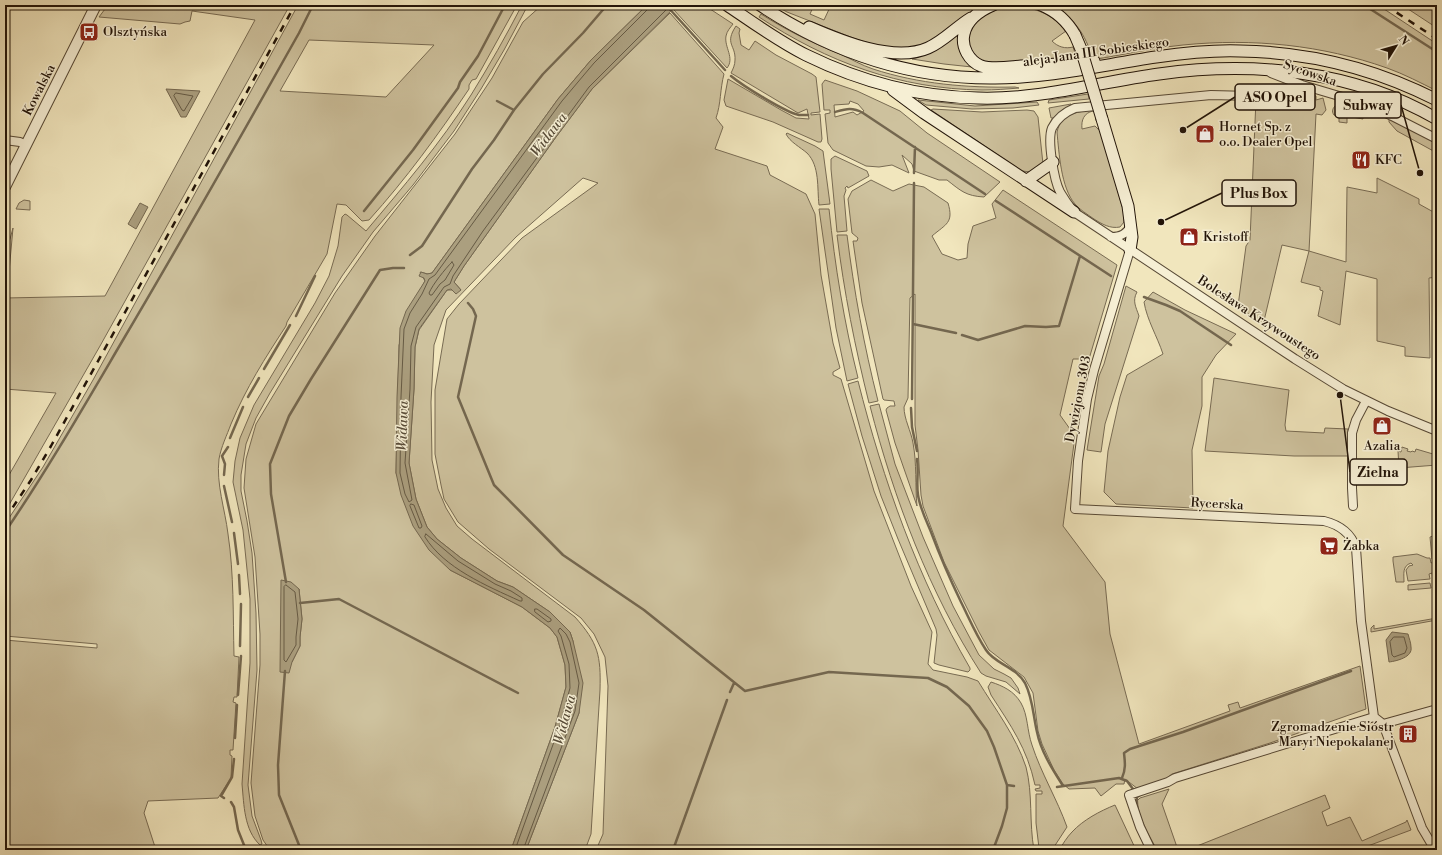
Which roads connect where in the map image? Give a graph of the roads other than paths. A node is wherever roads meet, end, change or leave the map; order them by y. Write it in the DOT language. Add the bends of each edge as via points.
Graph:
graph roads {
  1 [pos="96,5"];
  2 [pos="727,5"];
  3 [pos="993,5"];
  4 [pos="1041,5"];
  5 [pos="764,8"];
  6 [pos="974,16"];
  7 [pos="1130,62"];
  8 [pos="1262,69"];
  9 [pos="886,85"];
  10 [pos="1312,88"];
  11 [pos="1437,100"];
  12 [pos="1437,119"];
  13 [pos="1437,139"];
  14 [pos="5,140"];
  15 [pos="26,145"];
  16 [pos="1053,162"];
  17 [pos="1026,181"];
  18 [pos="5,187"];
  19 [pos="1074,212"];
  20 [pos="1131,225"];
  21 [pos="1111,237"];
  22 [pos="1130,250"];
  23 [pos="1366,401"];
  24 [pos="1437,431"];
  25 [pos="1353,506"];
  26 [pos="1075,509"];
  27 [pos="1437,709"];
  28 [pos="1374,717"];
  29 [pos="1383,724"];
  30 [pos="1151,850"];
  31 [pos="1435,850"];
  1 -- 15 [label="street, Kowalska"];
  2 -- 9 [label="main road" via="786,44 843,71"];
  3 -- 6 [label="main road"];
  4 -- 20 [label="main road, bridge" via="1062,17 1081,49 1128,206"];
  5 -- 6 [label="main road" via="852,43 898,54 929,48"];
  5 -- 7 [label="main road, aleja Jana III Sobieskiego" via="823,42 862,57 896,67 939,74 988,78 1038,76"];
  6 -- 7 [label="main road" via="965,31 964,49 974,62 982,66 1114,60"];
  7 -- 11 [label="main road, aleja Jana III Sobieskiego" via="1197,52 1275,52 1346,65 1383,76"];
  8 -- 9 [label="main road" via="1184,71 1036,95 993,98 937,95"];
  8 -- 10 [label="street, Sycowska"];
  8 -- 12 [label="main road" via="1294,71 1354,84 1398,100"];
  9 -- 17 [label="main road"];
  10 -- 13 [label="street, Sycowska" via="1366,104"];
  10 -- 16 [label="street" via="1298,97 1211,95 1074,108 1063,114 1052,129 1050,139"];
  14 -- 15 [label="street"];
  15 -- 18 [label="street, Kowalska"];
  16 -- 17 [label="main road"];
  16 -- 19 [label="street" via="1060,191"];
  17 -- 19 [label="main road"];
  19 -- 21 [label="street, Bolesława Krzywoustego"];
  20 -- 21 [label="street" via="1126,233"];
  20 -- 22 [label="main road"];
  21 -- 22 [label="street, Bolesława Krzywoustego"];
  22 -- 23 [label="street, Bolesława Krzywoustego" via="1295,359"];
  22 -- 26 [label="street, Dywizjonu 303" via="1087,399 1078,461"];
  23 -- 24 [label="street, Bolesława Krzywoustego"];
  23 -- 25 [label="street" via="1352,433"];
  26 -- 28 [label="street, Rycerska" via="1324,521 1343,528 1352,538 1356,548 1361,621"];
  27 -- 29 [label="street"];
  28 -- 29 [label="street"];
  28 -- 30 [label="street" via="1175,778 1129,796"];
  29 -- 31 [label="street" via="1421,825"];
}
